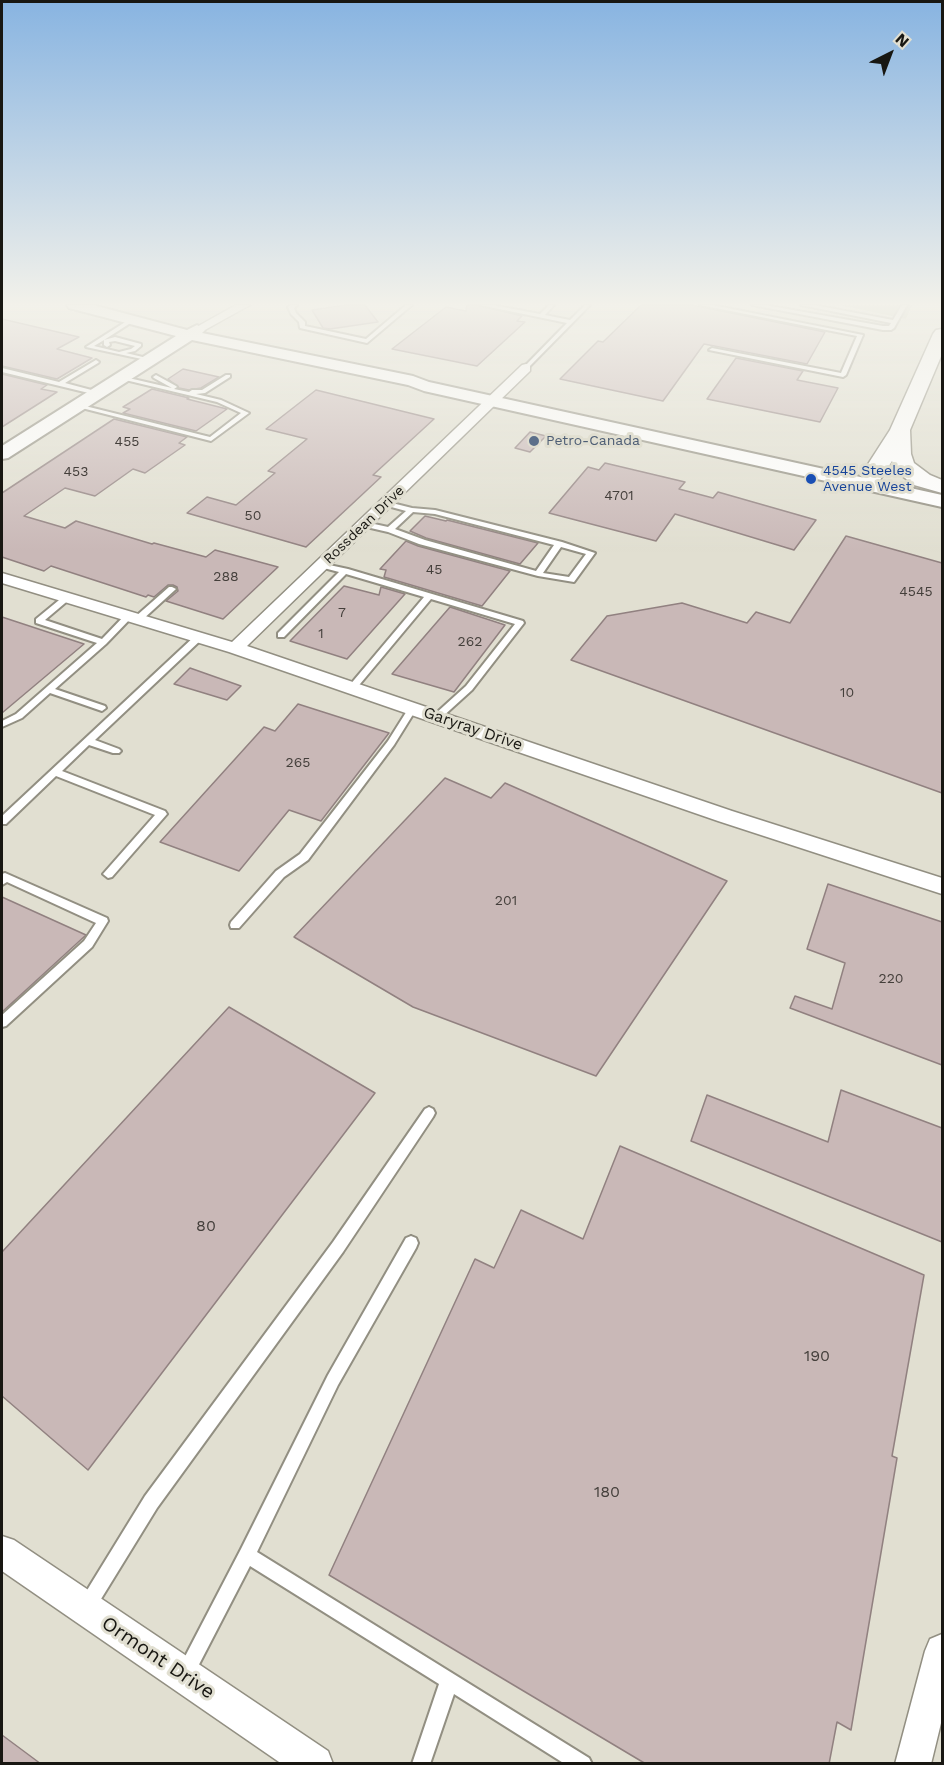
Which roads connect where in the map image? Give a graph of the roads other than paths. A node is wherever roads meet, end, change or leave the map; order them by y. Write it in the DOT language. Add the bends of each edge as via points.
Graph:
graph roads {
  1 [pos="45,387"];
  2 [pos="66,387"];
  3 [pos="106,387"];
  4 [pos="160,387"];
  5 [pos="176,387"];
  6 [pos="210,387"];
  7 [pos="432,387"];
  8 [pos="506,387"];
  9 [pos="919,387"];
  10 [pos="495,398"];
  11 [pos="88,399"];
  12 [pos="900,430"];
  13 [pos="2,454"];
  14 [pos="869,479"];
  15 [pos="942,489"];
  16 [pos="942,501"];
  17 [pos="387,504"];
  18 [pos="411,510"];
  19 [pos="365,524"];
  20 [pos="390,530"];
  21 [pos="560,544"];
  22 [pos="323,565"];
  23 [pos="345,571"];
  24 [pos="537,574"];
  25 [pos="2,578"];
  26 [pos="172,589"];
  27 [pos="429,596"];
  28 [pos="67,598"];
  29 [pos="134,618"];
  30 [pos="281,635"];
  31 [pos="199,637"];
  32 [pos="103,642"];
  33 [pos="235,648"];
  34 [pos="352,688"];
  35 [pos="49,690"];
  36 [pos="102,708"];
  37 [pos="413,708"];
  38 [pos="437,717"];
  39 [pos="2,724"];
  40 [pos="88,741"];
  41 [pos="116,751"];
  42 [pos="55,772"];
  43 [pos="2,821"];
  44 [pos="108,874"];
  45 [pos="2,881"];
  46 [pos="942,886"];
  47 [pos="235,925"];
  48 [pos="2,1022"];
  49 [pos="429,1113"];
  50 [pos="411,1243"];
  51 [pos="2,1552"];
  52 [pos="247,1555"];
  53 [pos="85,1609"];
  54 [pos="942,1651"];
  55 [pos="184,1675"];
  56 [pos="449,1681"];
  57 [pos="315,1764"];
  58 [pos="421,1764"];
  59 [pos="583,1764"];
  60 [pos="913,1764"];
  1 -- 11 [label="lane"];
  2 -- 11 [label="lane"];
  3 -- 11 [label="main road"];
  4 -- 11 [label="lane" via="219,401 246,413 211,439"];
  5 -- 6 [label="lane" via="195,393"];
  7 -- 10 [label="main road"];
  8 -- 10 [label="street, Rossdean Drive"];
  9 -- 12 [label="highway"];
  10 -- 14 [label="main road"];
  10 -- 17 [label="street, Rossdean Drive"];
  11 -- 13 [label="main road"];
  12 -- 14 [label="highway"];
  12 -- 15 [label="highway" via="904,466"];
  14 -- 15 [label="main road"];
  14 -- 16 [label="main road"];
  17 -- 18 [label="lane"];
  17 -- 19 [label="street, Rossdean Drive"];
  18 -- 20 [label="lane"];
  18 -- 21 [label="lane" via="435,512"];
  19 -- 20 [label="lane"];
  19 -- 22 [label="street, Rossdean Drive"];
  20 -- 24 [label="lane"];
  21 -- 24 [label="lane"];
  21 -- 24 [label="lane" via="591,553 571,580"];
  22 -- 23 [label="lane"];
  22 -- 33 [label="street, Rossdean Drive"];
  23 -- 27 [label="lane"];
  23 -- 30 [label="lane"];
  25 -- 28 [label="street, Garyray Drive"];
  26 -- 29 [label="lane"];
  27 -- 34 [label="lane"];
  27 -- 38 [label="lane" via="520,623 469,688"];
  28 -- 29 [label="street, Garyray Drive"];
  28 -- 32 [label="lane" via="39,621"];
  29 -- 31 [label="street, Garyray Drive"];
  29 -- 32 [label="lane"];
  31 -- 33 [label="street, Garyray Drive"];
  31 -- 40 [label="lane"];
  32 -- 35 [label="lane"];
  33 -- 34 [label="street, Garyray Drive"];
  34 -- 37 [label="street, Garyray Drive"];
  35 -- 36 [label="lane"];
  35 -- 39 [label="lane" via="19,716"];
  37 -- 38 [label="street, Garyray Drive"];
  37 -- 47 [label="lane" via="304,857 280,874"];
  38 -- 46 [label="street, Garyray Drive"];
  40 -- 41 [label="lane"];
  40 -- 42 [label="lane"];
  42 -- 43 [label="lane"];
  42 -- 44 [label="lane" via="162,814"];
  45 -- 48 [label="lane" via="5,877 103,921 88,944"];
  49 -- 53 [label="lane" via="338,1247 151,1502"];
  50 -- 52 [label="lane" via="333,1380"];
  51 -- 53 [label="street, Ormont Drive"];
  52 -- 55 [label="lane"];
  52 -- 56 [label="lane"];
  53 -- 55 [label="street, Ormont Drive"];
  54 -- 60 [label="street"];
  55 -- 57 [label="street, Ormont Drive"];
  56 -- 58 [label="lane"];
  56 -- 59 [label="lane"];
}
